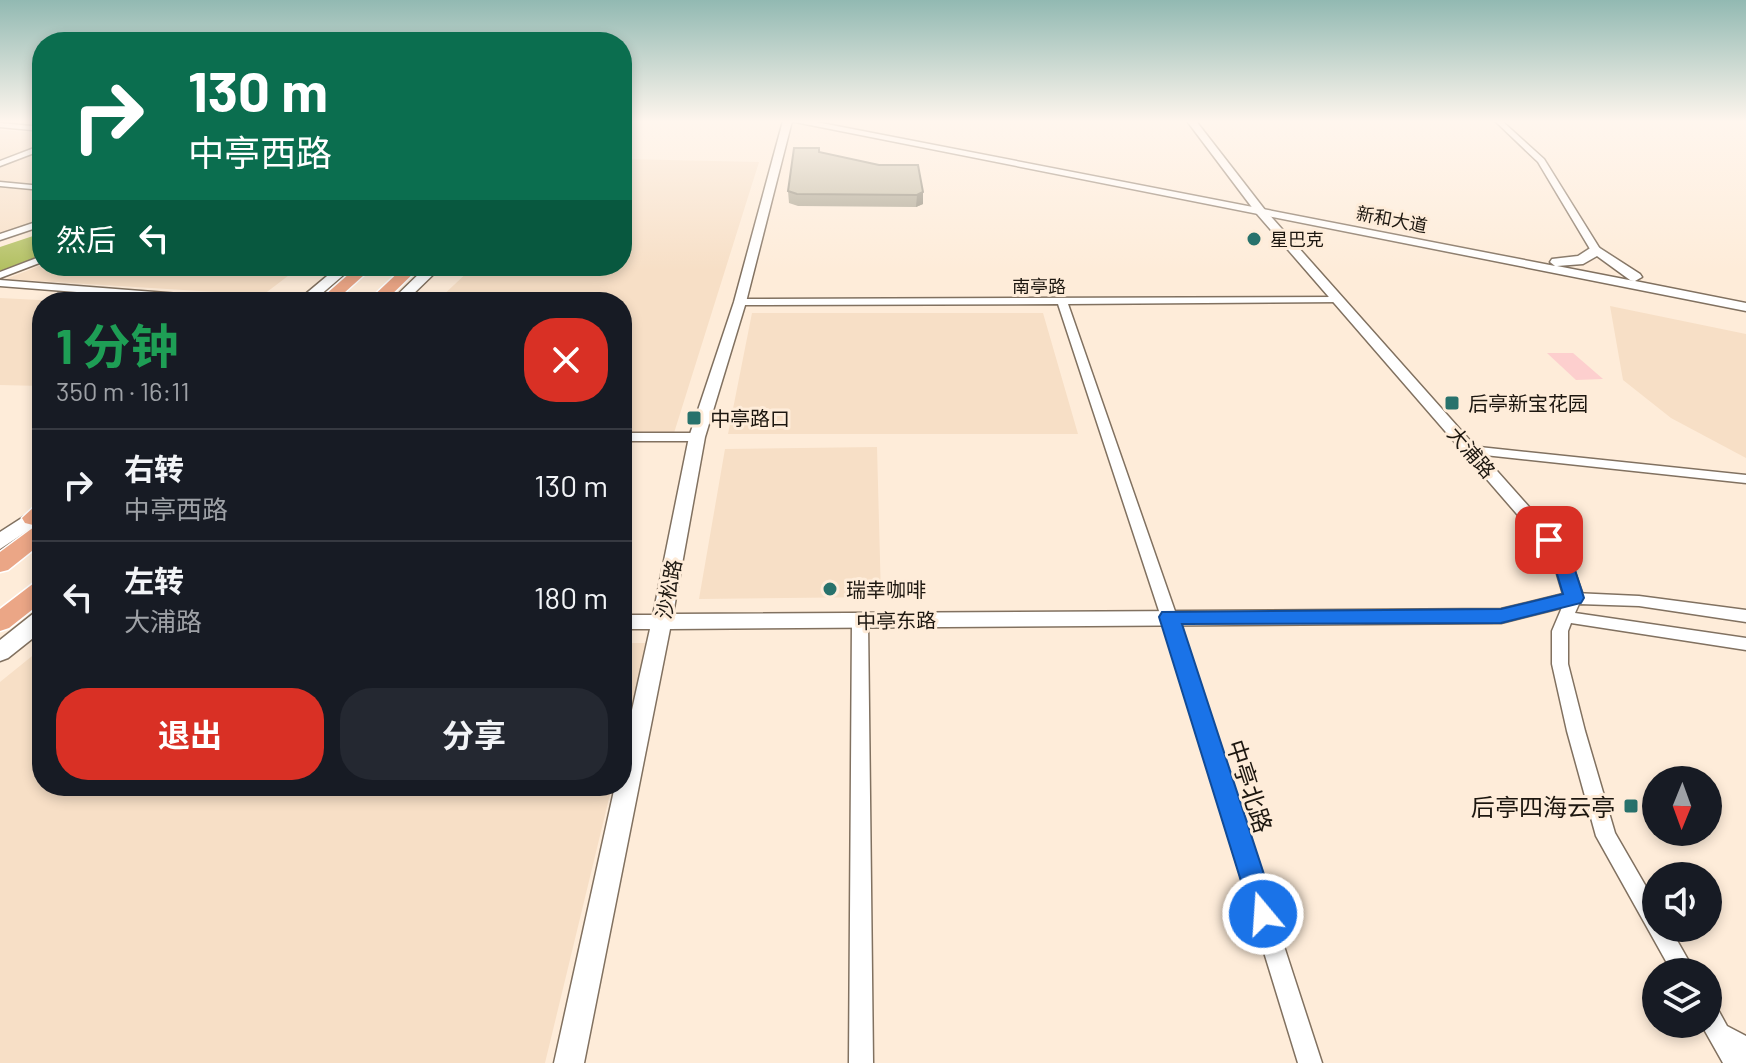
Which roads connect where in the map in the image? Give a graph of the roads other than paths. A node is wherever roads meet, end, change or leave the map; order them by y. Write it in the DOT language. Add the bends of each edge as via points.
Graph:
graph roads {
  1 [pos="775,171"];
  2 [pos="1061,171"];
  3 [pos="1077,171"];
  4 [pos="1229,171"];
  5 [pos="1547,171"];
  6 [pos="0,184"];
  7 [pos="32,187"];
  8 [pos="1257,207"];
  9 [pos="32,226"];
  10 [pos="0,237"];
  11 [pos="1595,249"];
  12 [pos="1557,262"];
  13 [pos="32,263"];
  14 [pos="0,275"];
  15 [pos="335,276"];
  16 [pos="355,276"];
  17 [pos="403,276"];
  18 [pos="424,276"];
  19 [pos="1635,277"];
  20 [pos="0,283"];
  21 [pos="116,292"];
  22 [pos="315,292"];
  23 [pos="337,292"];
  24 [pos="386,292"];
  25 [pos="408,292"];
  26 [pos="1746,299"];
  27 [pos="1338,300"];
  28 [pos="740,302"];
  29 [pos="1062,302"];
  30 [pos="1746,307"];
  31 [pos="632,437"];
  32 [pos="697,437"];
  33 [pos="1470,450"];
  34 [pos="1746,479"];
  35 [pos="32,523"];
  36 [pos="32,527"];
  37 [pos="0,542"];
  38 [pos="0,564"];
  39 [pos="32,597"];
  40 [pos="1574,598"];
  41 [pos="1746,616"];
  42 [pos="1169,617"];
  43 [pos="1566,617"];
  44 [pos="860,620"];
  45 [pos="0,622"];
  46 [pos="632,622"];
  47 [pos="661,623"];
  48 [pos="32,628"];
  49 [pos="1746,644"];
  50 [pos="0,652"];
  51 [pos="632,762"];
  52 [pos="625,796"];
  53 [pos="1642,900"];
  54 [pos="1722,1030"];
  55 [pos="1722,1038"];
  56 [pos="1746,1049"];
  57 [pos="569,1063"];
  58 [pos="861,1063"];
  59 [pos="1310,1063"];
  60 [pos="1736,1063"];
  1 -- 28 [label="street, 沙松路"];
  2 -- 8 [label="main road, 新和大道"];
  3 -- 8 [label="main road, 新和大道"];
  4 -- 8 [label="street, 大浦路"];
  5 -- 11 [label="street"];
  6 -- 7 [label="street"];
  8 -- 12 [label="main road, 新和大道"];
  8 -- 27 [label="street, 大浦路"];
  8 -- 30 [label="main road, 新和大道"];
  9 -- 10 [label="street"];
  11 -- 12 [label="main road" via="1583,260"];
  11 -- 19 [label="main road"];
  12 -- 19 [label="main road, 新和大道"];
  13 -- 14 [label="street"];
  15 -- 22 [label="main road"];
  16 -- 23 [label="main road"];
  17 -- 24 [label="main road"];
  18 -- 25 [label="main road"];
  19 -- 26 [label="main road, 新和大道"];
  20 -- 21 [label="street"];
  27 -- 29 [label="street, 南亭路"];
  27 -- 33 [label="street, 大浦路"];
  28 -- 29 [label="street, 南亭路"];
  28 -- 32 [label="street, 沙松路"];
  29 -- 42 [label="street, 中亭北路"];
  31 -- 32 [label="street"];
  32 -- 47 [label="street, 沙松路"];
  33 -- 34 [label="street"];
  33 -- 40 [label="street, 大浦路" via="1549,540"];
  35 -- 37 [label="main road"];
  36 -- 38 [label="main road"];
  39 -- 45 [label="main road"];
  40 -- 41 [label="street"];
  40 -- 42 [label="street, 中亭东路" via="1501,616"];
  40 -- 43 [label="street"];
  42 -- 44 [label="street, 中亭东路"];
  42 -- 59 [label="street, 中亭北路"];
  43 -- 49 [label="street"];
  43 -- 53 [label="street" via="1560,631 1560,664 1606,836"];
  44 -- 47 [label="street, 中亭东路"];
  44 -- 58 [label="street"];
  46 -- 47 [label="street, 中亭东路"];
  47 -- 51 [label="street, 沙松路"];
  48 -- 50 [label="main road"];
  52 -- 57 [label="street, 沙松路"];
  54 -- 56 [label="street"];
  55 -- 60 [label="street"];
}
